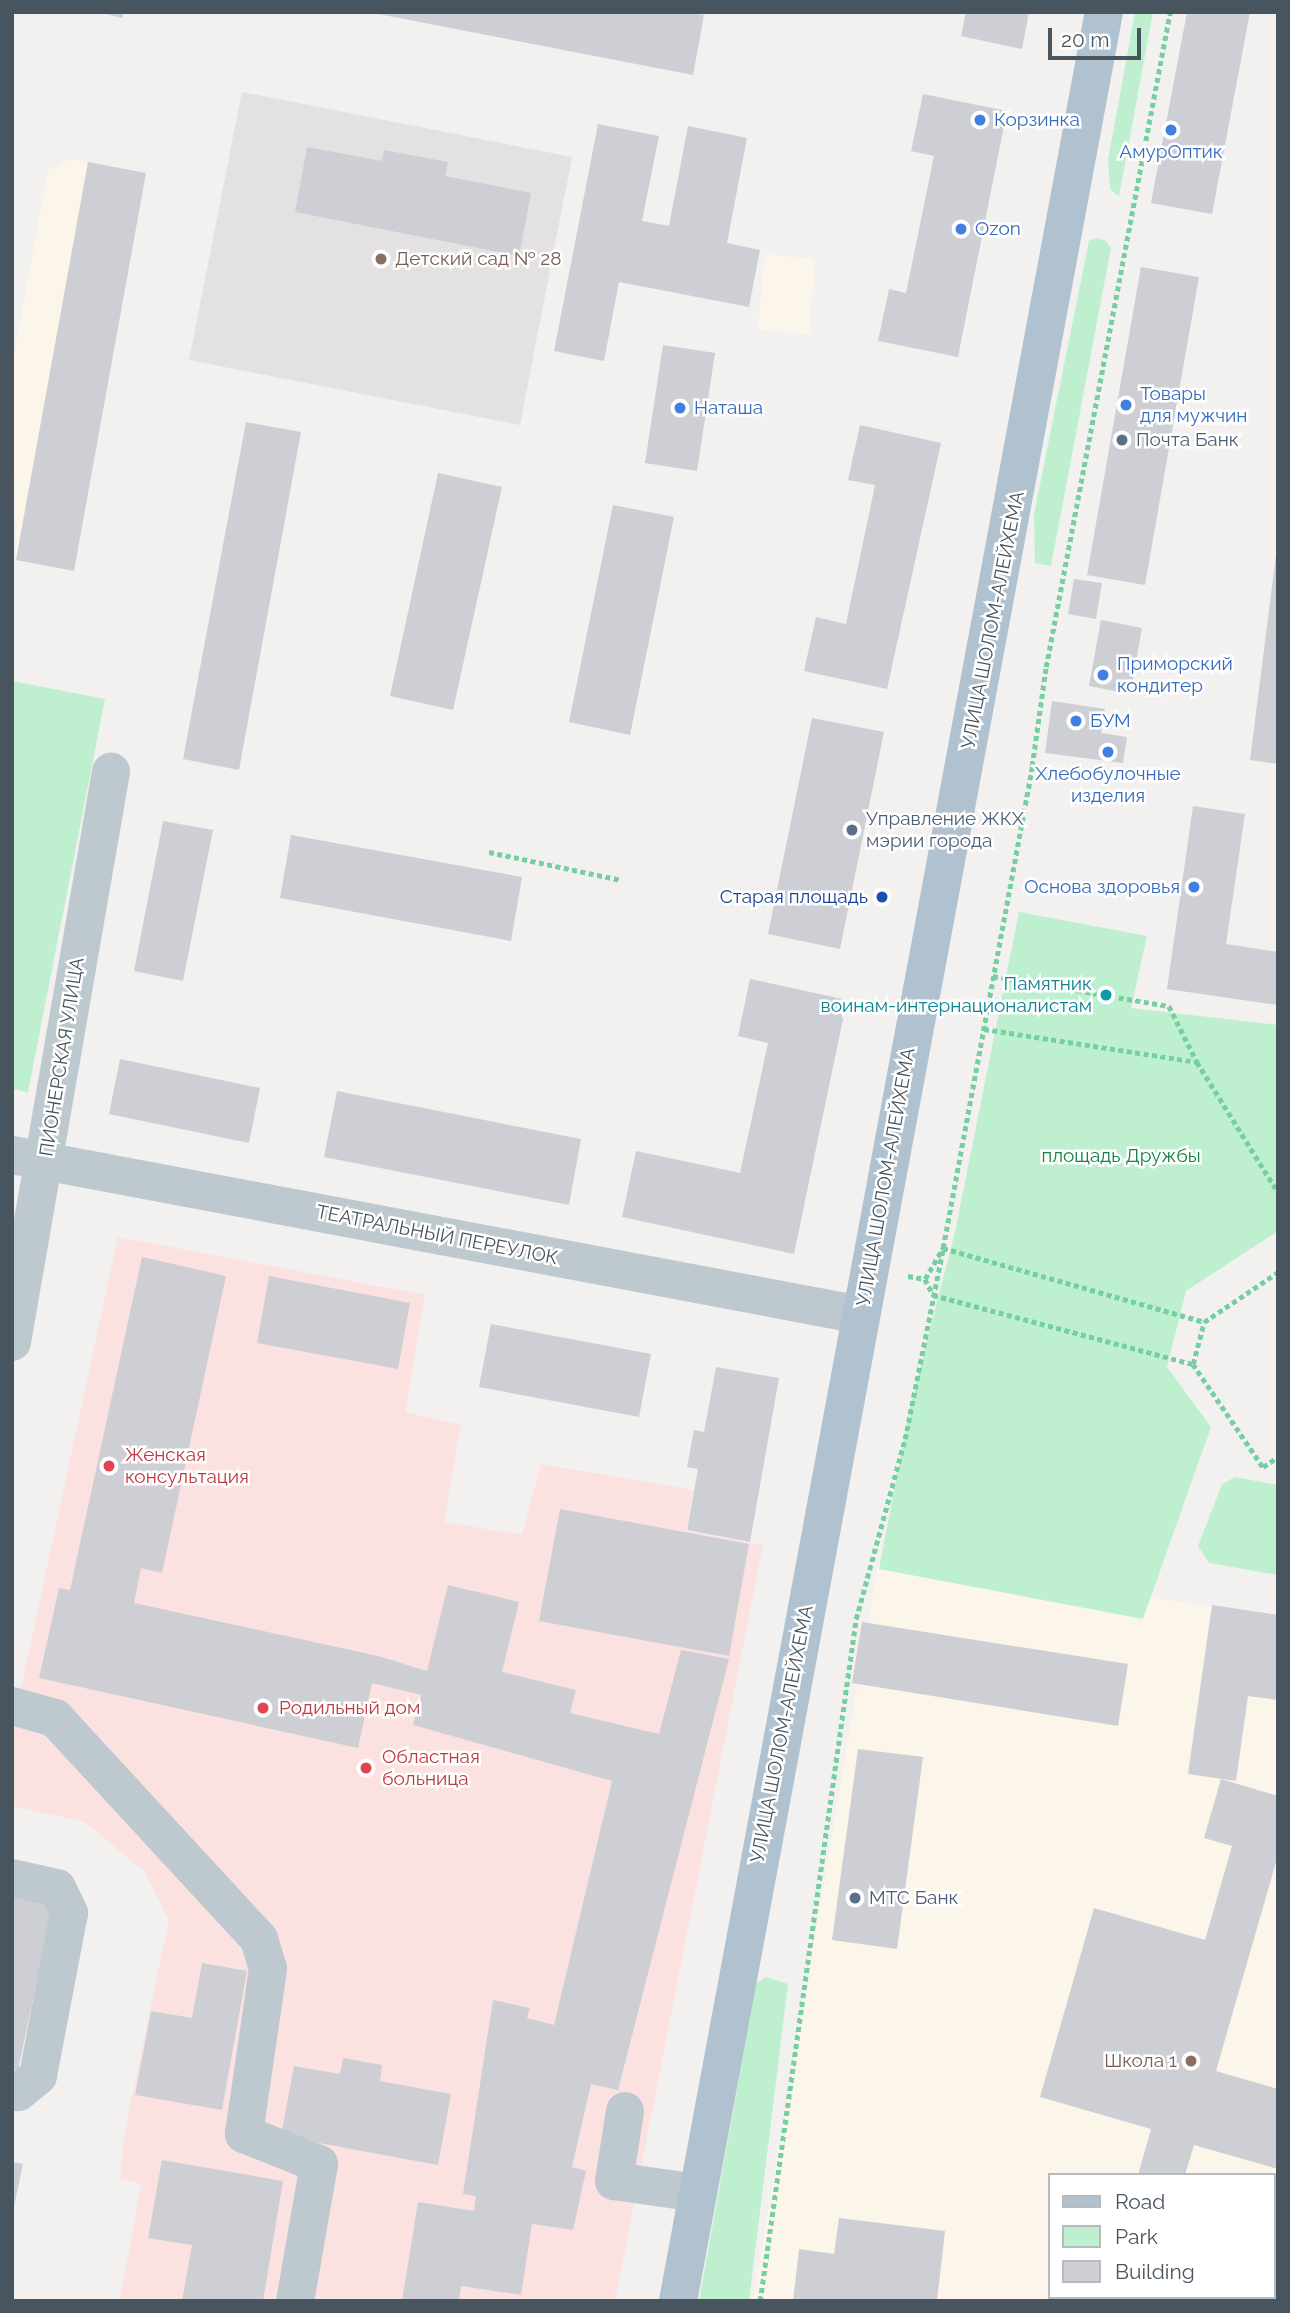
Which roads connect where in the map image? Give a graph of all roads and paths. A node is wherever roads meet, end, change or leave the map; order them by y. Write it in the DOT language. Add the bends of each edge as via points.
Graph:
graph roads {
  1 [pos="1104,12"];
  2 [pos="1170,12"];
  3 [pos="111,772"];
  4 [pos="489,852"];
  5 [pos="621,880"];
  6 [pos="993,976"];
  7 [pos="984,1028"];
  8 [pos="1197,1062"];
  9 [pos="29,1158"];
  10 [pos="1278,1192"];
  11 [pos="943,1248"];
  12 [pos="1278,1272"];
  13 [pos="908,1276"];
  14 [pos="925,1279"];
  15 [pos="933,1295"];
  16 [pos="861,1315"];
  17 [pos="1204,1322"];
  18 [pos="12,1342"];
  19 [pos="1192,1364"];
  20 [pos="1278,1457"];
  21 [pos="12,1706"];
  22 [pos="12,1878"];
  23 [pos="12,2091"];
  24 [pos="613,2127"];
  25 [pos="697,2193"];
  26 [pos="295,2301"];
  27 [pos="678,2301"];
  28 [pos="760,2301"];
  1 -- 16 [label="main road, УЛИЦА ШОЛОМ-АЛЕЙХЕМА"];
  2 -- 6 [label="path" via="1046,667"];
  3 -- 9 [label="street, ПИОНЕРСКАЯ УЛИЦА"];
  4 -- 5 [label="path"];
  6 -- 7 [label="path"];
  6 -- 8 [label="path" via="1169,1006"];
  7 -- 8 [label="path"];
  7 -- 11 [label="path"];
  8 -- 10 [label="path"];
  9 -- 16 [label="street, ТЕАТРАЛЬНЫЙ ПЕРЕУЛОК"];
  9 -- 18 [label="street, ПИОНЕРСКАЯ УЛИЦА"];
  11 -- 14 [label="path"];
  11 -- 15 [label="path"];
  11 -- 17 [label="path"];
  12 -- 17 [label="path"];
  13 -- 14 [label="path"];
  14 -- 15 [label="path"];
  15 -- 19 [label="path"];
  15 -- 28 [label="path" via="905,1439 856,1619"];
  16 -- 25 [label="main road, УЛИЦА ШОЛОМ-АЛЕЙХЕМА"];
  17 -- 19 [label="path"];
  19 -- 20 [label="path" via="1263,1467"];
  21 -- 26 [label="street" via="55,1718 259,1939 268,1969 244,2134 319,2164"];
  22 -- 23 [label="street" via="57,1888 69,1913 38,2076 18,2092"];
  24 -- 25 [label="street" via="614,2181"];
  25 -- 27 [label="main road, УЛИЦА ШОЛОМ-АЛЕЙХЕМА"];
}
